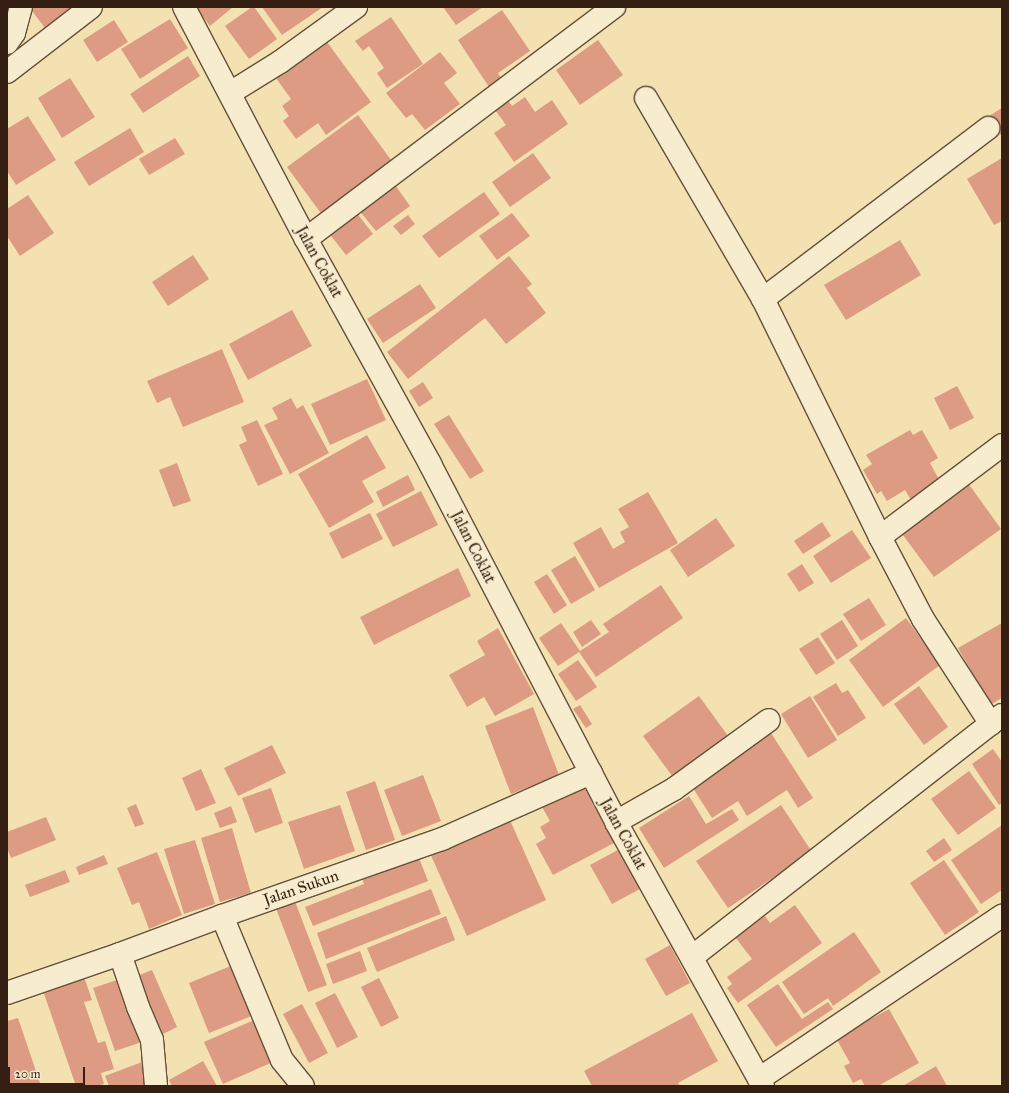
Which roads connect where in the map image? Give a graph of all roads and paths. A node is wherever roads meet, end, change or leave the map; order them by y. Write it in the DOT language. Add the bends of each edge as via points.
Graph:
graph roads {
  1 [pos="21,7"];
  2 [pos="91,7"];
  3 [pos="184,7"];
  4 [pos="356,7"];
  5 [pos="614,7"];
  6 [pos="7,43"];
  7 [pos="7,72"];
  8 [pos="230,92"];
  9 [pos="646,98"];
  10 [pos="988,128"];
  11 [pos="306,239"];
  12 [pos="763,300"];
  13 [pos="1002,445"];
  14 [pos="880,537"];
  15 [pos="996,719"];
  16 [pos="769,720"];
  17 [pos="591,773"];
  18 [pos="616,822"];
  19 [pos="222,916"];
  20 [pos="1002,916"];
  21 [pos="120,954"];
  22 [pos="692,957"];
  23 [pos="7,992"];
  24 [pos="761,1083"];
  25 [pos="156,1086"];
  26 [pos="303,1086"];
  1 -- 6 [label="street" via="14,33"];
  2 -- 7 [label="street"];
  3 -- 8 [label="street, Jalan Coklat"];
  4 -- 8 [label="street" via="280,62"];
  5 -- 11 [label="street"];
  8 -- 11 [label="street, Jalan Coklat"];
  9 -- 12 [label="street"];
  10 -- 12 [label="street"];
  11 -- 17 [label="street, Jalan Coklat" via="430,464"];
  12 -- 14 [label="street"];
  13 -- 14 [label="street"];
  14 -- 15 [label="street" via="923,620"];
  15 -- 22 [label="street"];
  16 -- 18 [label="street" via="674,789"];
  17 -- 18 [label="street, Jalan Coklat"];
  17 -- 19 [label="street, Jalan Sukun" via="442,839"];
  18 -- 22 [label="street, Jalan Coklat"];
  19 -- 21 [label="street, Jalan Sukun"];
  19 -- 26 [label="street" via="282,1060"];
  20 -- 24 [label="street"];
  21 -- 23 [label="street, Jalan Sukun"];
  21 -- 25 [label="street" via="152,1040"];
  22 -- 24 [label="street, Jalan Coklat"];
}
